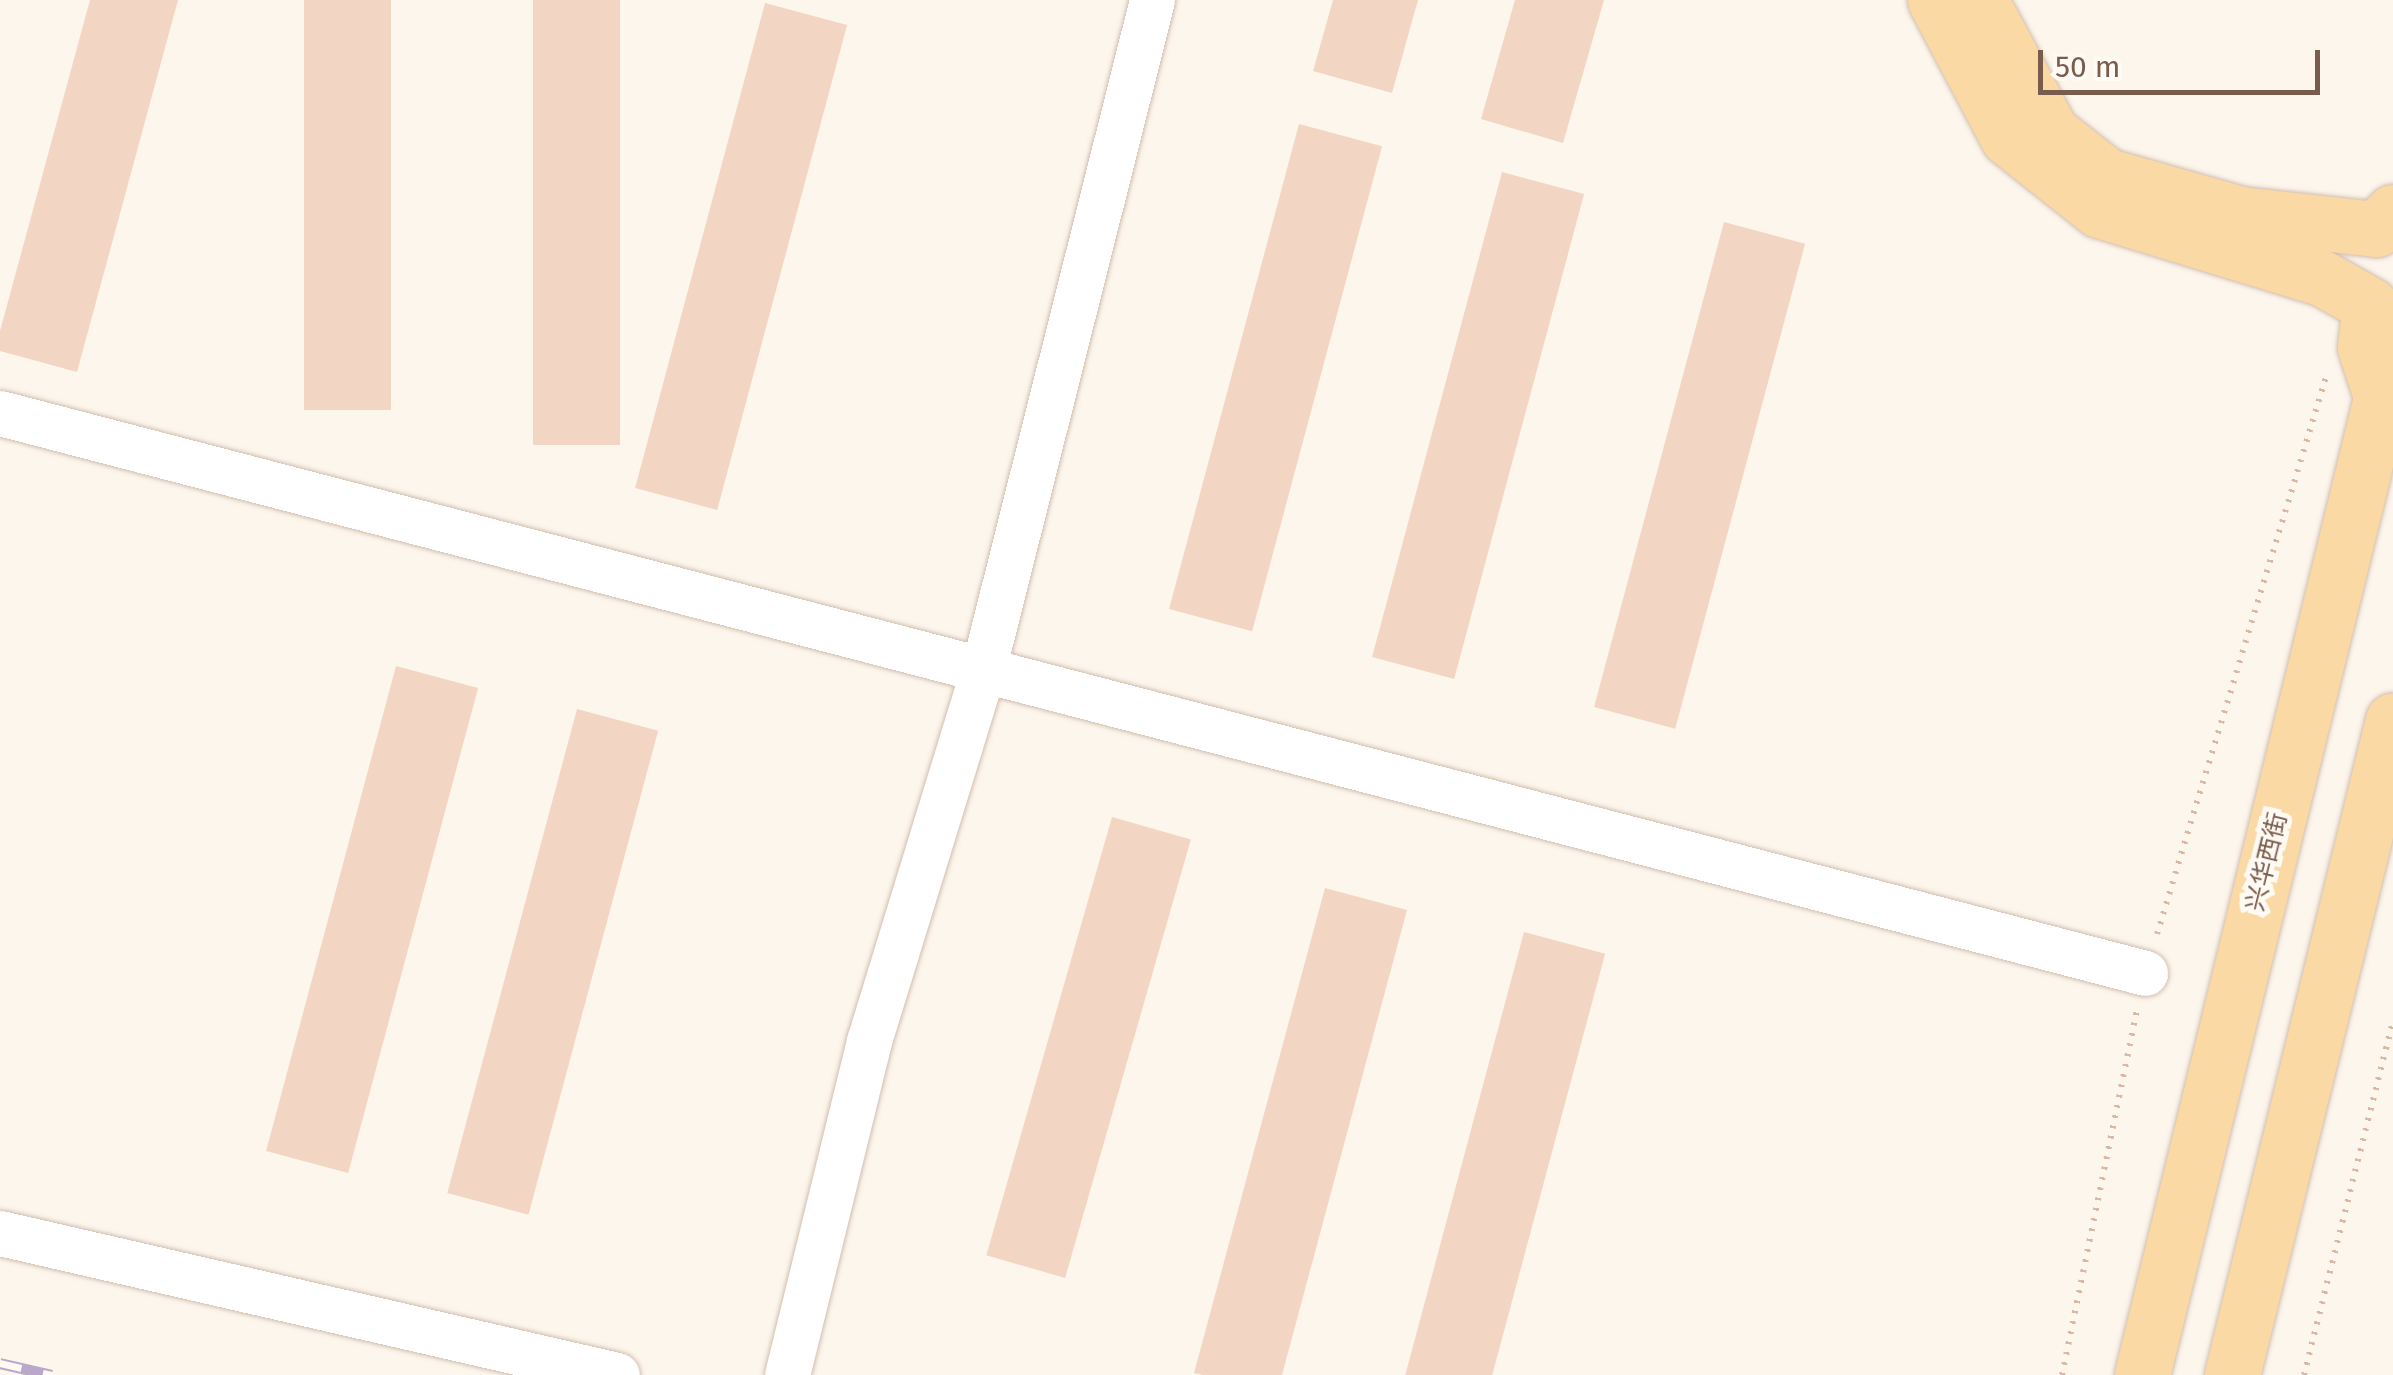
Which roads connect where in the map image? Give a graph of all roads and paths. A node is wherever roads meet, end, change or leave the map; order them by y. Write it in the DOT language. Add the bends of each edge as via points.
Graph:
graph roads {
  1 [pos="1152,0"];
  2 [pos="1935,0"];
  3 [pos="1980,0"];
  4 [pos="2393,212"];
  5 [pos="2332,362"];
  6 [pos="2387,371"];
  7 [pos="0,413"];
  8 [pos="982,674"];
  9 [pos="2393,720"];
  10 [pos="2144,974"];
  11 [pos="2393,1020"];
  12 [pos="0,1233"];
  13 [pos="617,1375"];
  14 [pos="787,1375"];
  15 [pos="2062,1375"];
  16 [pos="2142,1375"];
  17 [pos="2232,1375"];
  18 [pos="2304,1375"];
  1 -- 8 [label="street"];
  2 -- 6 [label="main road" via="2008,138 2099,210 2322,278 2370,305 2365,348"];
  3 -- 4 [label="main road" via="2051,132 2107,176 2240,214 2376,228"];
  5 -- 10 [label="path"];
  6 -- 16 [label="main road, 兴华西街"];
  7 -- 8 [label="street"];
  8 -- 10 [label="street"];
  8 -- 14 [label="street" via="869,1041"];
  9 -- 17 [label="main road"];
  10 -- 15 [label="path"];
  11 -- 18 [label="path"];
  12 -- 13 [label="street"];
}
